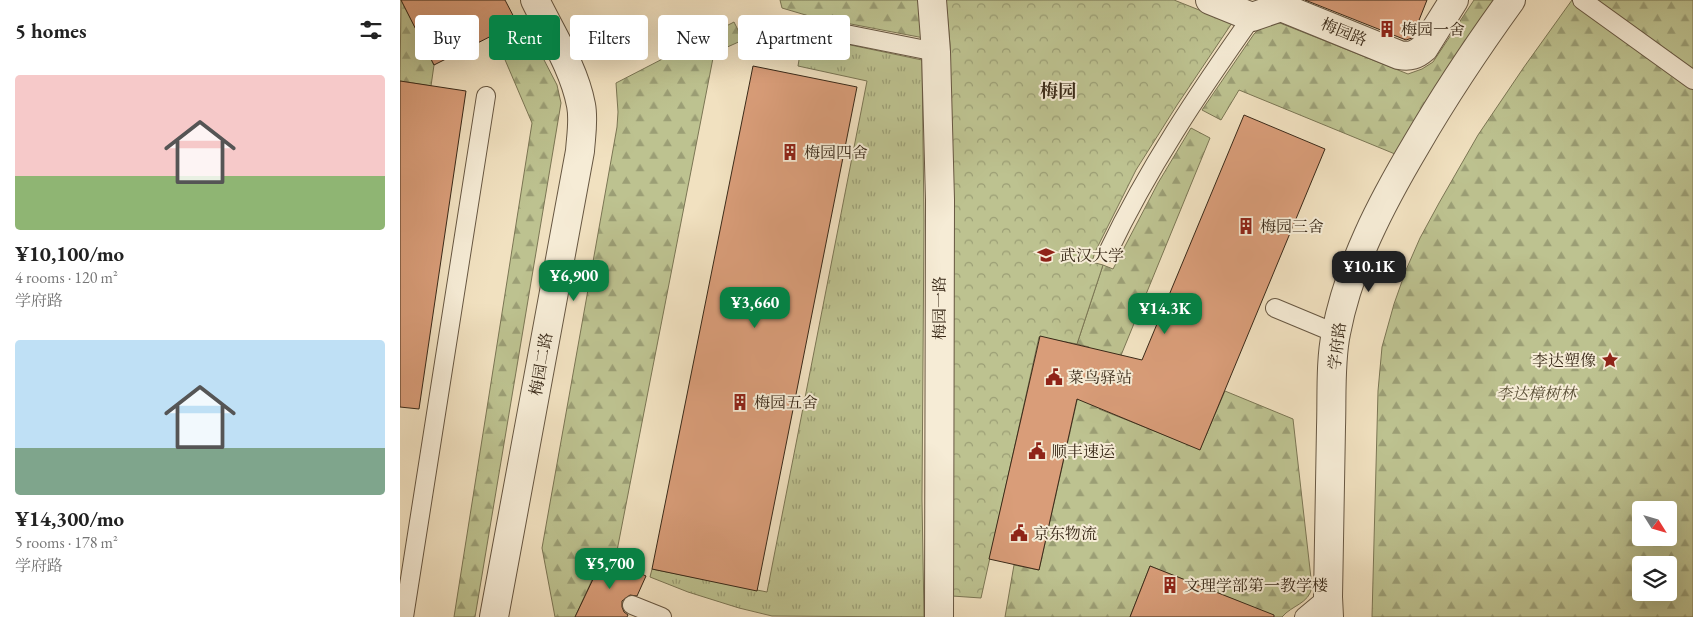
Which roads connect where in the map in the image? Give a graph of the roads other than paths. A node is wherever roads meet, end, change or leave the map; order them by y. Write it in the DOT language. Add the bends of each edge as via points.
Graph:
graph roads {
  1 [pos="535,0"];
  2 [pos="932,0"];
  3 [pos="1210,0"];
  4 [pos="1454,0"];
  5 [pos="1511,0"];
  6 [pos="1582,0"];
  7 [pos="1283,3"];
  8 [pos="1252,17"];
  9 [pos="850,35"];
  10 [pos="936,52"];
  11 [pos="1693,80"];
  12 [pos="486,96"];
  13 [pos="1108,252"];
  14 [pos="1275,308"];
  15 [pos="1335,333"];
  16 [pos="632,606"];
  17 [pos="1328,607"];
  18 [pos="404,617"];
  19 [pos="494,617"];
  20 [pos="662,617"];
  21 [pos="939,617"];
  22 [pos="1304,617"];
  1 -- 19 [label="street, 梅园二路" via="570,70 582,106 583,122"];
  2 -- 10 [label="street, 梅园一路"];
  3 -- 8 [label="street"];
  4 -- 7 [label="street, 梅园路" via="1424,48 1408,57"];
  5 -- 15 [label="street, 学府路" via="1442,102 1394,182 1359,255"];
  6 -- 11 [label="lane"];
  7 -- 8 [label="street, 梅园路"];
  8 -- 13 [label="lane" via="1154,165"];
  9 -- 10 [label="lane"];
  10 -- 21 [label="street, 梅园一路" via="940,200"];
  12 -- 18 [label="lane"];
  14 -- 15 [label="lane"];
  15 -- 17 [label="street, 学府路"];
  16 -- 20 [label="lane"];
  17 -- 22 [label="lane"];
}
